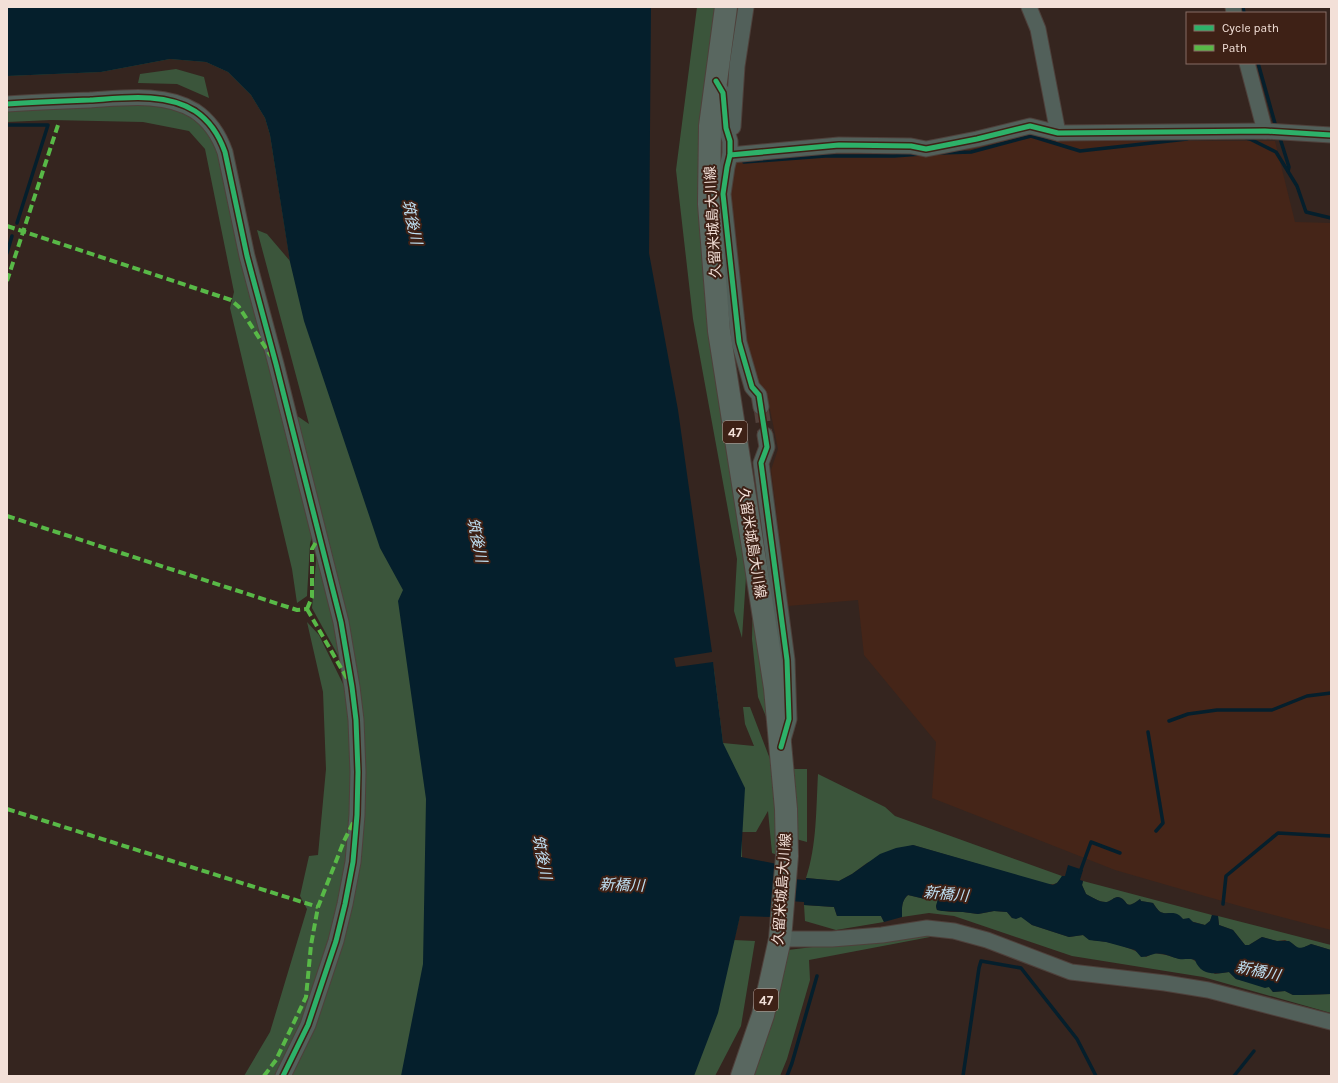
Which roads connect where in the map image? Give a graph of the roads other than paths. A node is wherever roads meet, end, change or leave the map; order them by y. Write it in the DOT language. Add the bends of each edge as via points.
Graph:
graph roads {
  1 [pos="726,7"];
  2 [pos="746,7"];
  3 [pos="1029,7"];
  4 [pos="1247,64"];
  5 [pos="716,81"];
  6 [pos="7,104"];
  7 [pos="1265,131"];
  8 [pos="1058,133"];
  9 [pos="1331,136"];
  10 [pos="730,148"];
  11 [pos="761,407"];
  12 [pos="765,435"];
  13 [pos="781,747"];
  14 [pos="781,930"];
  15 [pos="1331,1022"];
  16 [pos="744,1074"];
  17 [pos="283,1076"];
  1 -- 5 [label="main road, 久留米城島大川線 / 47"];
  2 -- 10 [label="street"];
  3 -- 8 [label="street" via="1038,29"];
  4 -- 7 [label="street"];
  5 -- 10 [label="street" via="723,93"];
  5 -- 13 [label="main road, 久留米城島大川線 / 47" via="710,126 709,204 719,332 775,688"];
  6 -- 17 [label="street" via="159,99 177,103 204,118 220,138 225,152 247,256 341,622 356,720 357,815 353,862 345,904 336,941 308,1025"];
  7 -- 8 [label="street"];
  7 -- 9 [label="street"];
  8 -- 10 [label="street" via="1030,126 926,149 911,146 839,145"];
  10 -- 11 [label="street" via="723,194 739,342 752,387 759,395"];
  12 -- 13 [label="street" via="767,447 761,463 787,660 789,719"];
  13 -- 14 [label="main road, 久留米城島大川線 / 47" via="787,856"];
  14 -- 15 [label="street" via="832,939 927,928 954,932 987,940 1071,972 1208,990"];
  14 -- 16 [label="main road, 久留米城島大川線 / 47" via="763,1015"];
}
